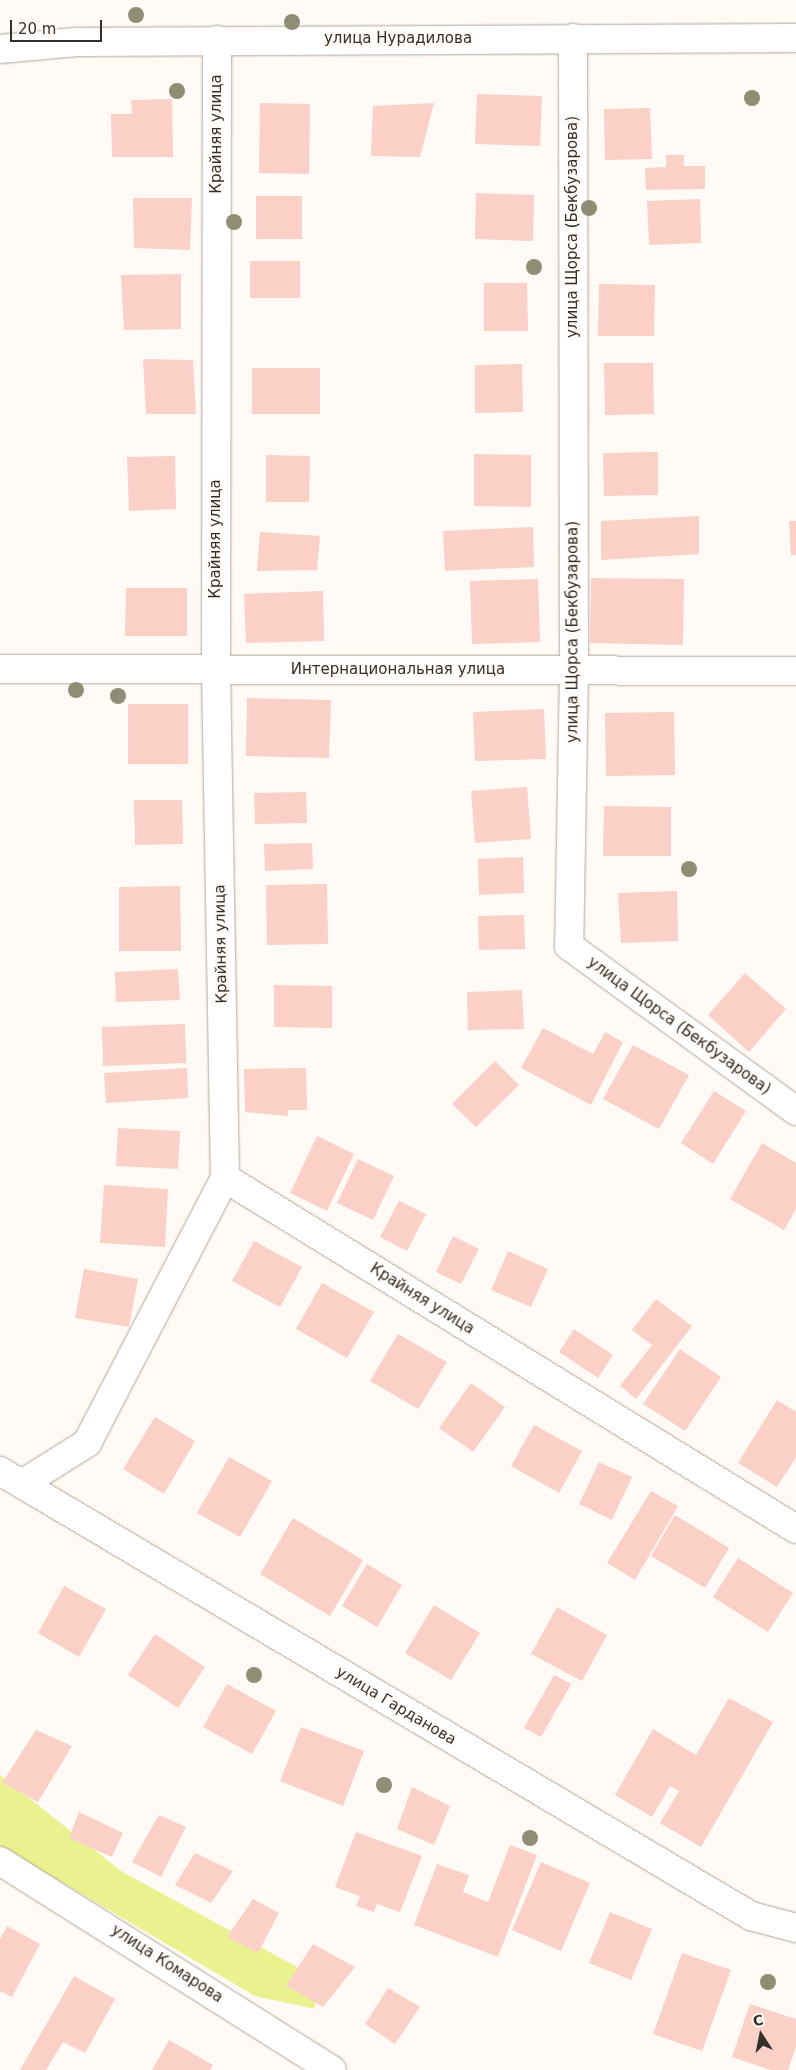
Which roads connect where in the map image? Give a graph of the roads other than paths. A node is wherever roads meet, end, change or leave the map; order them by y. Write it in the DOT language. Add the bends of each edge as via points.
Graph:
graph roads {
  1 [pos="573,38"];
  2 [pos="796,38"];
  3 [pos="217,40"];
  4 [pos="0,48"];
  5 [pos="0,669"];
  6 [pos="216,670"];
  7 [pos="574,670"];
  8 [pos="796,671"];
  9 [pos="796,1110"];
  10 [pos="225,1178"];
  11 [pos="11,1478"];
  12 [pos="796,1529"];
  13 [pos="0,1861"];
  14 [pos="796,1928"];
  15 [pos="332,2070"];
  1 -- 2 [label="street, улица Нурадилова"];
  1 -- 3 [label="street, улица Нурадилова"];
  1 -- 7 [label="street, улица Щорса (Бекбузарова)"];
  3 -- 4 [label="street, улица Нурадилова" via="77,42"];
  3 -- 6 [label="street, Крайняя улица"];
  5 -- 6 [label="street, Интернациональная улица"];
  6 -- 7 [label="street, Интернациональная улица"];
  6 -- 10 [label="street, Крайняя улица"];
  7 -- 8 [label="street, Интернациональная улица"];
  7 -- 9 [label="street, улица Щорса (Бекбузарова)" via="569,946"];
  10 -- 11 [label="street" via="87,1443"];
  10 -- 12 [label="street, Крайняя улица"];
  11 -- 14 [label="street, улица Гарданова" via="751,1916"];
  13 -- 15 [label="street, улица Комарова"];
}
